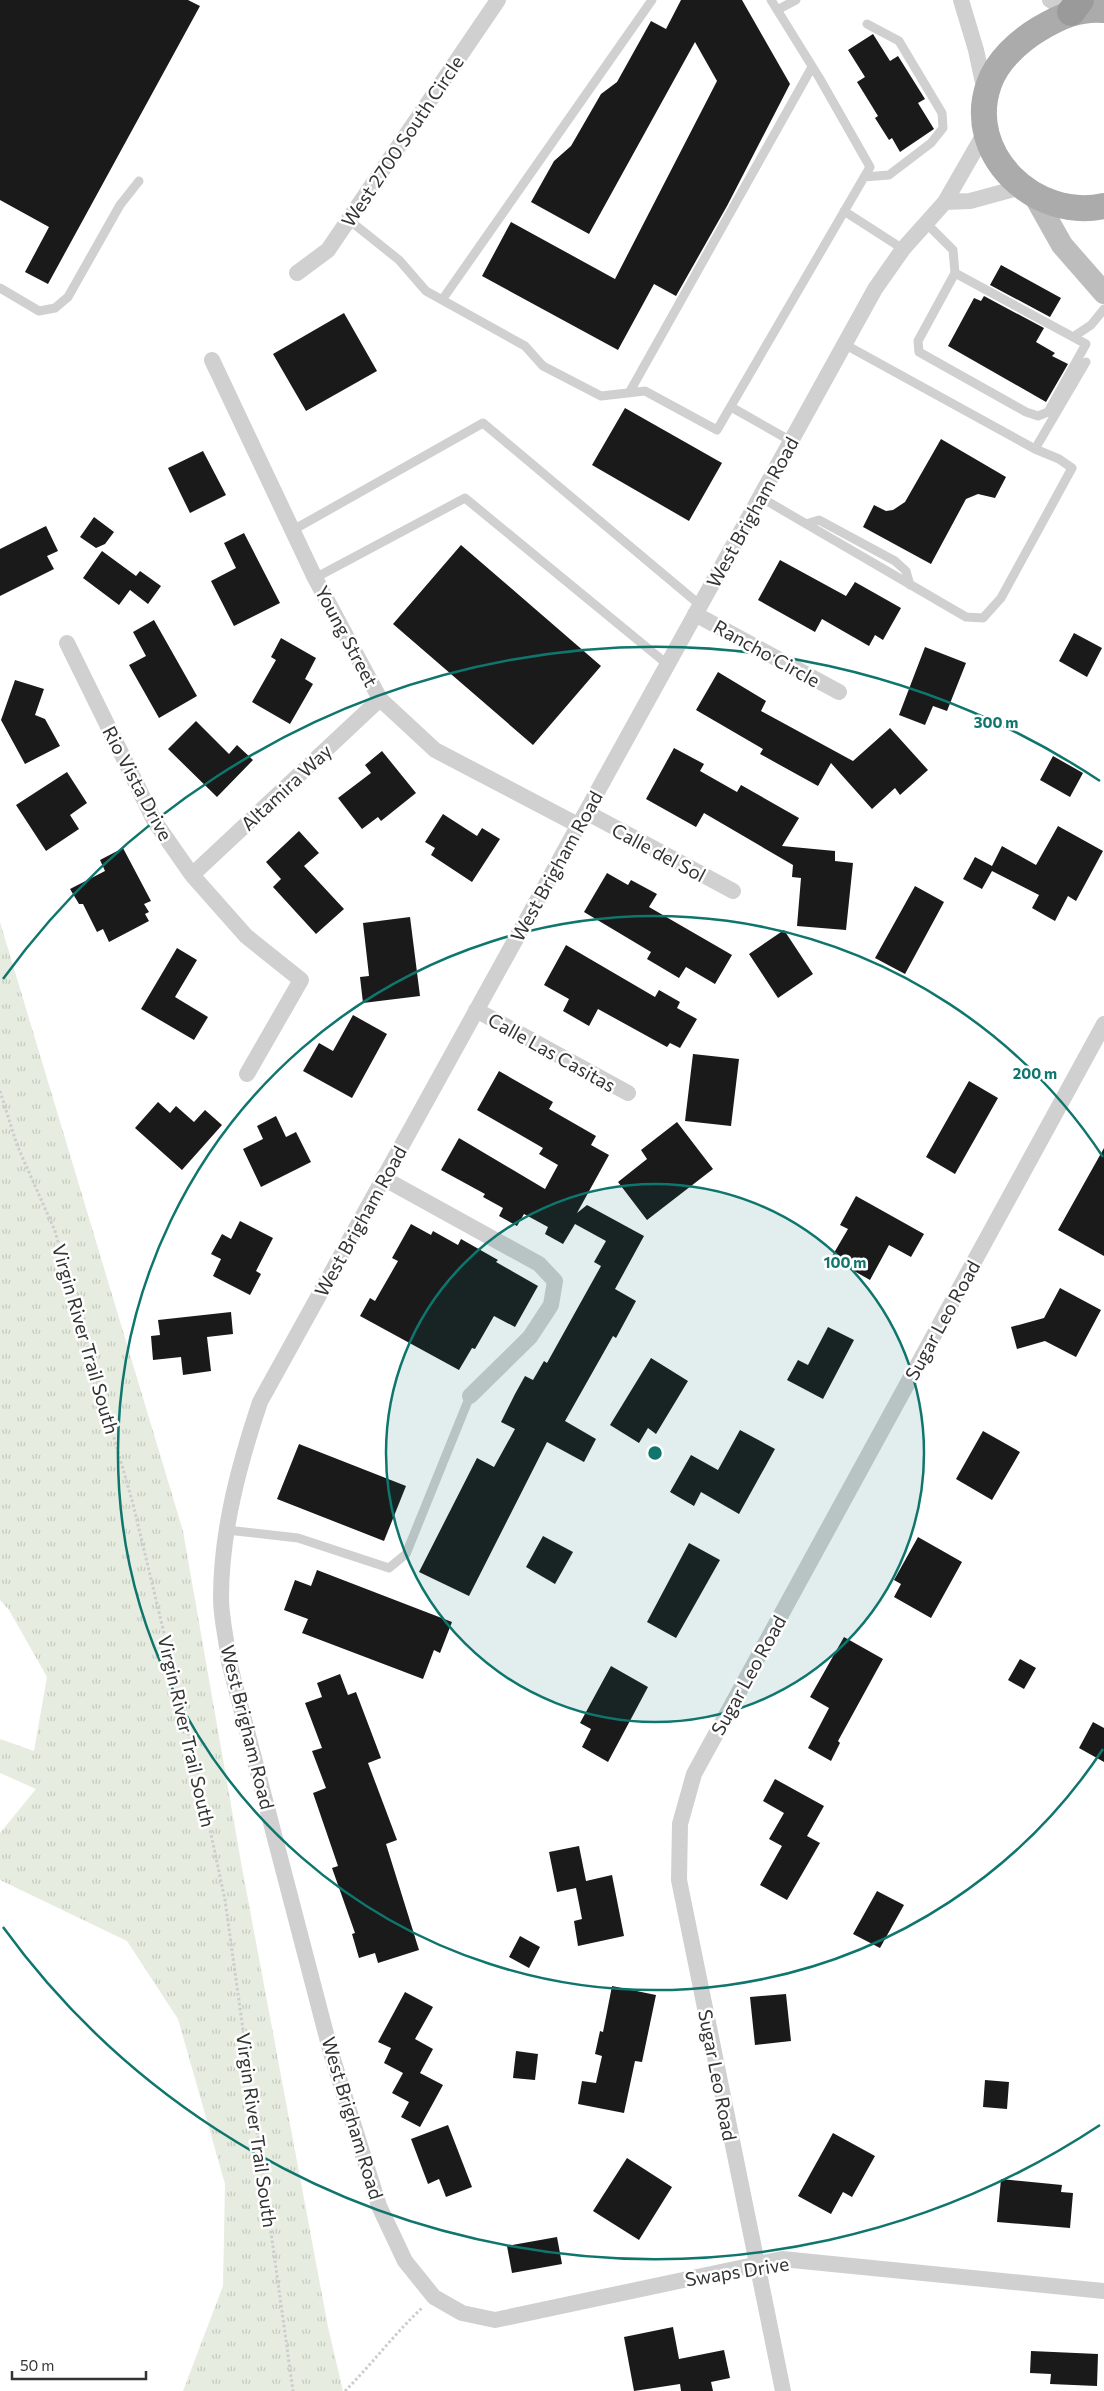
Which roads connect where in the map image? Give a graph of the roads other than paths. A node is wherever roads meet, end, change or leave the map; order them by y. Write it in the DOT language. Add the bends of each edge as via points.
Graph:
graph roads {
  1 [pos="498,0"];
  2 [pos="652,0"];
  3 [pos="771,0"];
  4 [pos="796,0"];
  5 [pos="961,0"];
  6 [pos="1068,6"];
  7 [pos="777,10"];
  8 [pos="1104,10"];
  9 [pos="867,24"];
  10 [pos="812,67"];
  11 [pos="986,95"];
  12 [pos="987,129"];
  13 [pos="864,177"];
  14 [pos="139,182"];
  15 [pos="1028,192"];
  16 [pos="945,202"];
  17 [pos="1104,206"];
  18 [pos="844,211"];
  19 [pos="349,220"];
  20 [pos="926,223"];
  21 [pos="903,249"];
  22 [pos="297,273"];
  23 [pos="955,273"];
  24 [pos="0,288"];
  25 [pos="1104,293"];
  26 [pos="442,300"];
  27 [pos="1104,309"];
  28 [pos="1073,337"];
  29 [pos="844,344"];
  30 [pos="212,360"];
  31 [pos="1086,362"];
  32 [pos="629,393"];
  33 [pos="731,407"];
  34 [pos="791,441"];
  35 [pos="1035,449"];
  36 [pos="760,497"];
  37 [pos="806,524"];
  38 [pos="293,530"];
  39 [pos="315,578"];
  40 [pos="910,586"];
  41 [pos="698,610"];
  42 [pos="67,642"];
  43 [pos="667,664"];
  44 [pos="839,692"];
  45 [pos="380,699"];
  46 [pos="582,819"];
  47 [pos="192,875"];
  48 [pos="733,891"];
  49 [pos="476,1010"];
  50 [pos="1104,1024"];
  51 [pos="247,1074"];
  52 [pos="628,1094"];
  53 [pos="384,1178"];
  54 [pos="470,1396"];
  55 [pos="227,1530"];
  56 [pos="756,2264"];
  57 [pos="1104,2291"];
  58 [pos="462,2313"];
  59 [pos="783,2391"];
  1 -- 19 [label="street, West 2700 South Circle"];
  2 -- 26 [label="lane"];
  3 -- 7 [label="lane"];
  4 -- 7 [label="lane"];
  5 -- 11 [label="street"];
  6 -- 8 [label="main road"];
  6 -- 11 [label="main road" via="1011,51 995,72"];
  7 -- 10 [label="lane"];
  9 -- 13 [label="lane" via="899,41 942,114 943,128 931,142 889,175"];
  10 -- 13 [label="lane" via="870,167"];
  10 -- 32 [label="lane"];
  11 -- 12 [label="main road"];
  12 -- 15 [label="main road" via="1000,162"];
  12 -- 16 [label="street, West Brigham Road"];
  13 -- 18 [label="lane"];
  14 -- 24 [label="lane" via="120,205 68,297 55,308 39,311"];
  15 -- 16 [label="street"];
  15 -- 17 [label="main road" via="1066,208"];
  15 -- 25 [label="main road" via="1062,245"];
  16 -- 20 [label="street, West Brigham Road"];
  18 -- 21 [label="lane"];
  18 -- 33 [label="lane"];
  19 -- 22 [label="street, West 2700 South Circle" via="328,250"];
  19 -- 26 [label="lane" via="399,260 426,291"];
  20 -- 21 [label="street, West Brigham Road"];
  20 -- 23 [label="lane" via="953,250"];
  21 -- 29 [label="street, West Brigham Road" via="875,289"];
  23 -- 28 [label="lane"];
  23 -- 28 [label="lane" via="918,341 919,352 1026,412 1038,416 1048,412 1086,344"];
  26 -- 32 [label="lane" via="525,346 543,366 601,396"];
  27 -- 28 [label="lane" via="1091,325"];
  29 -- 34 [label="street, West Brigham Road"];
  29 -- 35 [label="lane"];
  30 -- 38 [label="street, Young Street"];
  31 -- 35 [label="lane"];
  32 -- 33 [label="lane" via="645,391 717,430"];
  33 -- 34 [label="lane"];
  34 -- 36 [label="street, West Brigham Road"];
  35 -- 40 [label="lane" via="1072,468 1000,598 983,618 966,617"];
  36 -- 37 [label="lane"];
  36 -- 41 [label="street, West Brigham Road"];
  37 -- 40 [label="lane"];
  37 -- 40 [label="lane" via="819,520 896,561 906,571"];
  38 -- 39 [label="street, Young Street"];
  38 -- 41 [label="lane" via="483,423"];
  39 -- 43 [label="lane" via="465,498"];
  39 -- 45 [label="street, Young Street"];
  41 -- 43 [label="street, West Brigham Road"];
  41 -- 44 [label="street, Rancho Circle"];
  42 -- 47 [label="street, Rio Vista Drive" via="155,822"];
  43 -- 46 [label="street, West Brigham Road"];
  45 -- 46 [label="street, Young Street" via="435,750"];
  45 -- 47 [label="street, Altamira Way"];
  46 -- 48 [label="street, Calle del Sol"];
  46 -- 49 [label="street, West Brigham Road"];
  47 -- 51 [label="street, Rio Vista Drive" via="246,936 301,980"];
  49 -- 52 [label="street, Calle Las Casitas"];
  49 -- 53 [label="street, West Brigham Road"];
  50 -- 56 [label="street, Sugar Leo Road" via="694,1774 682,1816 679,1880"];
  53 -- 54 [label="street" via="539,1264 555,1281 551,1305 530,1337"];
  53 -- 55 [label="street, West Brigham Road" via="260,1402 240,1464"];
  54 -- 55 [label="lane" via="406,1554 389,1568 298,1538"];
  55 -- 58 [label="street, West Brigham Road" via="221,1598 229,1662 331,2052 379,2206 405,2261 434,2297"];
  56 -- 57 [label="street, Swaps Drive" via="782,2259"];
  56 -- 58 [label="street, Swaps Drive" via="496,2320"];
  56 -- 59 [label="street, Sugar Leo Road"];
}
